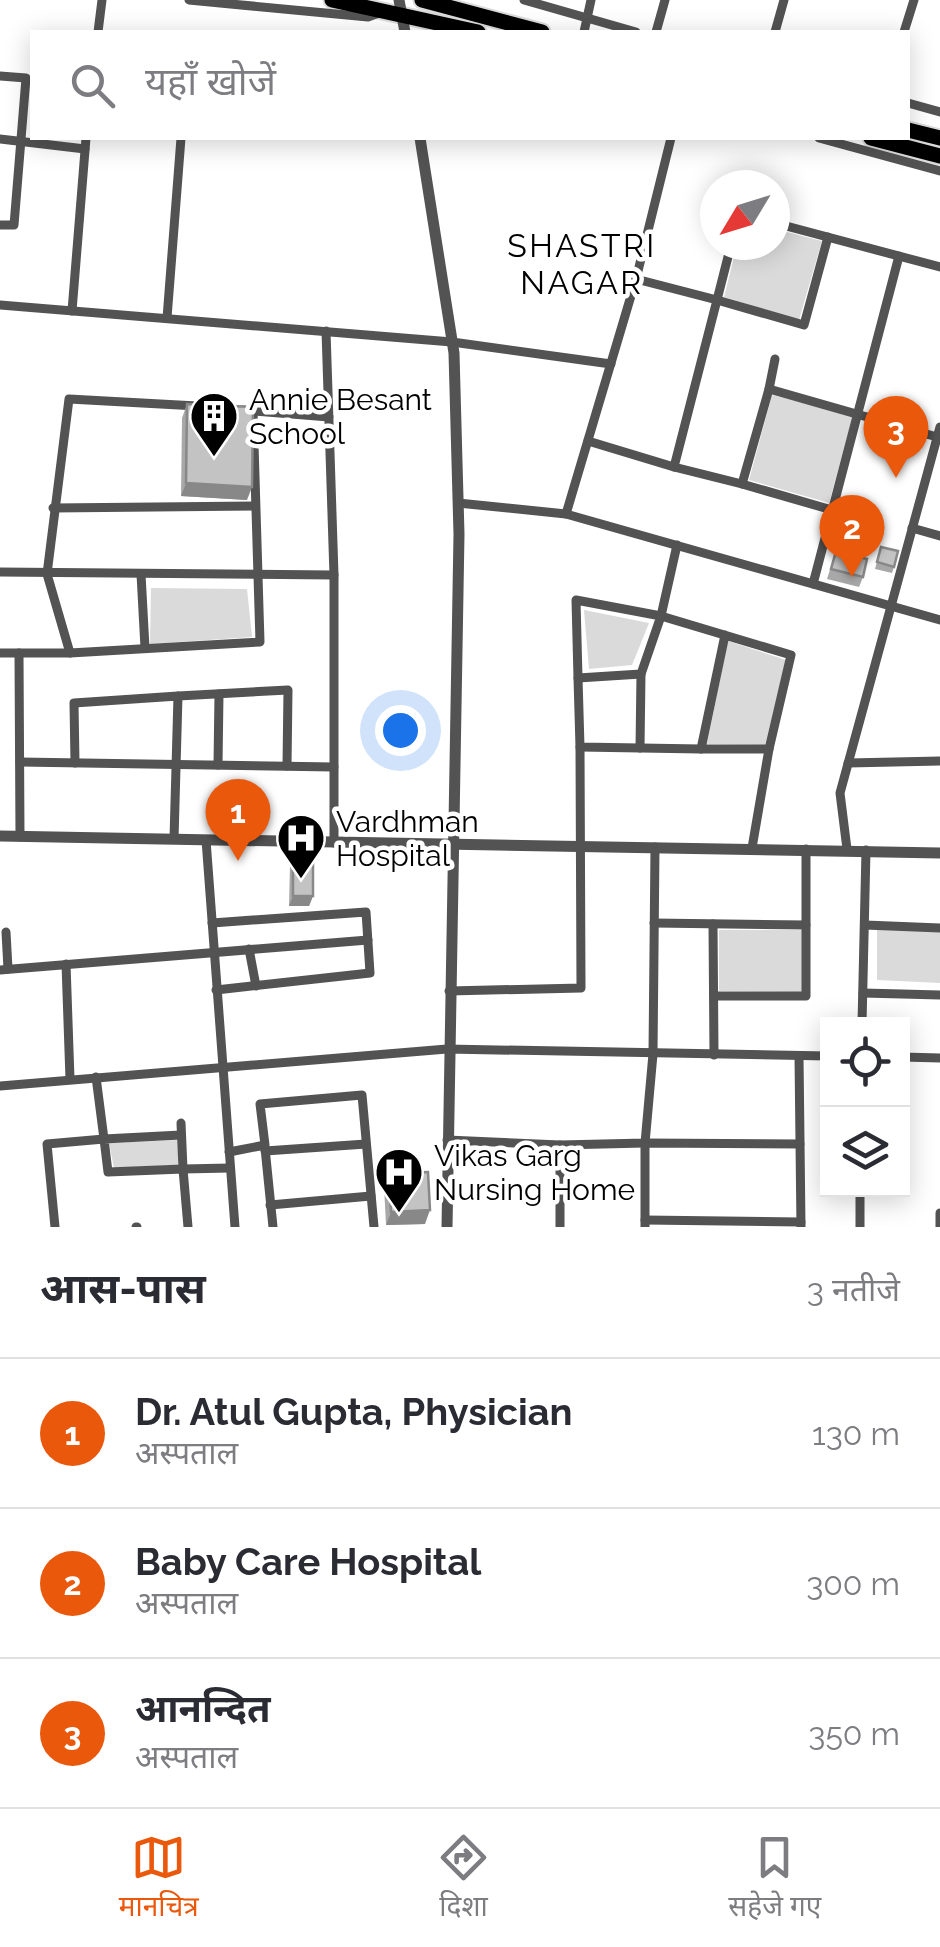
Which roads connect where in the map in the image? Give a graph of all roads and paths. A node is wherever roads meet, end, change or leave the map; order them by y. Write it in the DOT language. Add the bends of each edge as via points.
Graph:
graph roads {
  1 [pos="102,0"];
  2 [pos="189,0"];
  3 [pos="332,0"];
  4 [pos="422,0"];
  5 [pos="524,0"];
  6 [pos="591,0"];
  7 [pos="666,0"];
  8 [pos="784,0"];
  9 [pos="914,0"];
  10 [pos="457,5"];
  11 [pos="400,10"];
  12 [pos="587,18"];
  13 [pos="98,30"];
  14 [pos="435,30"];
  15 [pos="471,30"];
  16 [pos="536,30"];
  17 [pos="584,30"];
  18 [pos="629,30"];
  19 [pos="657,30"];
  20 [pos="776,30"];
  21 [pos="905,30"];
  22 [pos="0,76"];
  23 [pos="910,104"];
  24 [pos="940,112"];
  25 [pos="910,130"];
  26 [pos="940,138"];
  27 [pos="0,139"];
  28 [pos="86,140"];
  29 [pos="181,140"];
  30 [pos="420,140"];
  31 [pos="671,140"];
  32 [pos="826,140"];
  33 [pos="880,140"];
  34 [pos="22,141"];
  35 [pos="86,149"];
  36 [pos="940,156"];
  37 [pos="940,171"];
  38 [pos="0,225"];
  39 [pos="790,227"];
  40 [pos="828,237"];
  41 [pos="899,256"];
  42 [pos="727,260"];
  43 [pos="940,267"];
  44 [pos="636,279"];
  45 [pos="717,300"];
  46 [pos="0,305"];
  47 [pos="72,310"];
  48 [pos="166,318"];
  49 [pos="326,331"];
  50 [pos="452,342"];
  51 [pos="775,359"];
  52 [pos="611,364"];
  53 [pos="770,389"];
  54 [pos="218,408"];
  55 [pos="235,409"];
  56 [pos="253,411"];
  57 [pos="858,412"];
  58 [pos="329,417"];
  59 [pos="939,432"];
  60 [pos="588,440"];
  61 [pos="674,467"];
  62 [pos="742,484"];
  63 [pos="458,503"];
  64 [pos="255,506"];
  65 [pos="53,508"];
  66 [pos="832,510"];
  67 [pos="566,514"];
  68 [pos="912,528"];
  69 [pos="940,536"];
  70 [pos="677,545"];
  71 [pos="0,572"];
  72 [pos="46,574"];
  73 [pos="141,574"];
  74 [pos="256,574"];
  75 [pos="334,575"];
  76 [pos="813,584"];
  77 [pos="891,607"];
  78 [pos="661,616"];
  79 [pos="940,620"];
  80 [pos="725,635"];
  81 [pos="144,648"];
  82 [pos="0,653"];
  83 [pos="19,653"];
  84 [pos="70,653"];
  85 [pos="641,674"];
  86 [pos="578,678"];
  87 [pos="219,694"];
  88 [pos="178,696"];
  89 [pos="580,748"];
  90 [pos="640,748"];
  91 [pos="701,748"];
  92 [pos="769,748"];
  93 [pos="940,761"];
  94 [pos="20,762"];
  95 [pos="75,763"];
  96 [pos="848,763"];
  97 [pos="218,765"];
  98 [pos="176,766"];
  99 [pos="287,766"];
  100 [pos="334,767"];
  101 [pos="0,836"];
  102 [pos="20,837"];
  103 [pos="174,839"];
  104 [pos="206,840"];
  105 [pos="334,843"];
  106 [pos="452,845"];
  107 [pos="581,846"];
  108 [pos="655,847"];
  109 [pos="752,848"];
  110 [pos="806,849"];
  111 [pos="846,849"];
  112 [pos="866,850"];
  113 [pos="940,852"];
  114 [pos="212,923"];
  115 [pos="654,923"];
  116 [pos="713,924"];
  117 [pos="806,925"];
  118 [pos="864,926"];
  119 [pos="940,928"];
  120 [pos="6,932"];
  121 [pos="368,940"];
  122 [pos="249,949"];
  123 [pos="214,952"];
  124 [pos="66,964"];
  125 [pos="4,969"];
  126 [pos="256,986"];
  127 [pos="216,990"];
  128 [pos="448,991"];
  129 [pos="863,993"];
  130 [pos="940,995"];
  131 [pos="714,996"];
  132 [pos="862,1017"];
  133 [pos="447,1050"];
  134 [pos="653,1054"];
  135 [pos="714,1055"];
  136 [pos="800,1056"];
  137 [pos="820,1056"];
  138 [pos="910,1057"];
  139 [pos="940,1058"];
  140 [pos="222,1066"];
  141 [pos="96,1077"];
  142 [pos="70,1079"];
  143 [pos="0,1086"];
  144 [pos="181,1123"];
  145 [pos="181,1135"];
  146 [pos="104,1138"];
  147 [pos="447,1140"];
  148 [pos="646,1143"];
  149 [pos="366,1144"];
  150 [pos="800,1144"];
  151 [pos="560,1145"];
  152 [pos="265,1148"];
  153 [pos="229,1152"];
  154 [pos="230,1168"];
  155 [pos="183,1170"];
  156 [pos="371,1196"];
  157 [pos="860,1197"];
  158 [pos="270,1205"];
  159 [pos="940,1213"];
  160 [pos="645,1223"];
  161 [pos="801,1224"];
  162 [pos="55,1227"];
  163 [pos="188,1227"];
  164 [pos="235,1227"];
  165 [pos="272,1227"];
  166 [pos="374,1227"];
  167 [pos="447,1227"];
  168 [pos="560,1227"];
  169 [pos="860,1227"];
  170 [pos="940,1227"];
  1 -- 13 [label="street"];
  2 -- 11 [label="street" via="368,16"];
  3 -- 11 [label="highway"];
  4 -- 10 [label="highway"];
  5 -- 12 [label="street"];
  6 -- 12 [label="street"];
  7 -- 19 [label="street"];
  8 -- 20 [label="street"];
  9 -- 21 [label="street"];
  10 -- 16 [label="highway"];
  11 -- 14 [label="street"];
  11 -- 15 [label="highway"];
  12 -- 17 [label="street"];
  12 -- 18 [label="street"];
  22 -- 34 [label="street" via="26,78"];
  23 -- 24 [label="street"];
  25 -- 26 [label="highway"];
  27 -- 34 [label="street"];
  28 -- 35 [label="street"];
  29 -- 48 [label="street"];
  30 -- 50 [label="street"];
  31 -- 44 [label="street"];
  32 -- 37 [label="street"];
  33 -- 36 [label="highway"];
  34 -- 35 [label="street"];
  34 -- 38 [label="street" via="14,225"];
  35 -- 47 [label="street"];
  39 -- 40 [label="street"];
  40 -- 41 [label="street"];
  40 -- 45 [label="street" via="804,325"];
  41 -- 43 [label="street"];
  41 -- 57 [label="street"];
  42 -- 45 [label="street"];
  44 -- 45 [label="street"];
  44 -- 52 [label="street"];
  45 -- 61 [label="street"];
  46 -- 47 [label="street"];
  47 -- 48 [label="street"];
  48 -- 49 [label="street"];
  49 -- 50 [label="street"];
  49 -- 58 [label="street"];
  50 -- 52 [label="street"];
  50 -- 63 [label="street"];
  51 -- 53 [label="street"];
  52 -- 60 [label="street"];
  53 -- 57 [label="street"];
  53 -- 62 [label="street"];
  54 -- 65 [label="street" via="69,400"];
  55 -- 56 [label="street"];
  56 -- 58 [label="street"];
  56 -- 64 [label="street"];
  57 -- 59 [label="street"];
  57 -- 66 [label="street"];
  58 -- 75 [label="street"];
  59 -- 68 [label="street"];
  60 -- 61 [label="street"];
  60 -- 67 [label="street"];
  61 -- 62 [label="street"];
  62 -- 66 [label="street"];
  63 -- 67 [label="street"];
  63 -- 106 [label="street"];
  64 -- 65 [label="street"];
  64 -- 74 [label="street"];
  65 -- 72 [label="street"];
  66 -- 76 [label="street"];
  67 -- 70 [label="street"];
  68 -- 69 [label="street"];
  68 -- 77 [label="street"];
  70 -- 76 [label="street"];
  70 -- 78 [label="street"];
  71 -- 72 [label="street"];
  72 -- 73 [label="street"];
  72 -- 84 [label="street"];
  73 -- 74 [label="street"];
  73 -- 81 [label="street"];
  74 -- 75 [label="street"];
  74 -- 81 [label="street" via="260,642"];
  75 -- 100 [label="street"];
  76 -- 77 [label="street"];
  77 -- 79 [label="street"];
  77 -- 96 [label="street"];
  78 -- 80 [label="street"];
  78 -- 85 [label="street"];
  78 -- 86 [label="street" via="576,600"];
  80 -- 91 [label="street"];
  80 -- 92 [label="street" via="791,656"];
  81 -- 84 [label="street"];
  82 -- 83 [label="street"];
  83 -- 84 [label="street"];
  83 -- 94 [label="street"];
  85 -- 86 [label="street"];
  85 -- 90 [label="street"];
  86 -- 89 [label="street"];
  87 -- 88 [label="street"];
  87 -- 97 [label="street"];
  87 -- 99 [label="street" via="288,690"];
  88 -- 95 [label="street" via="74,703"];
  88 -- 98 [label="street"];
  89 -- 90 [label="street"];
  89 -- 107 [label="street"];
  90 -- 91 [label="street"];
  91 -- 92 [label="street"];
  92 -- 109 [label="street"];
  93 -- 96 [label="street"];
  94 -- 95 [label="street"];
  94 -- 102 [label="street"];
  95 -- 98 [label="street"];
  96 -- 111 [label="street" via="840,793"];
  97 -- 98 [label="street"];
  97 -- 99 [label="street"];
  98 -- 103 [label="street"];
  99 -- 100 [label="street"];
  100 -- 105 [label="street"];
  101 -- 102 [label="street"];
  102 -- 103 [label="street"];
  103 -- 104 [label="street"];
  104 -- 105 [label="street"];
  104 -- 114 [label="street"];
  105 -- 106 [label="street"];
  106 -- 107 [label="street"];
  106 -- 128 [label="street"];
  107 -- 108 [label="street"];
  107 -- 128 [label="street" via="581,988"];
  108 -- 109 [label="street"];
  108 -- 115 [label="street"];
  109 -- 110 [label="street"];
  110 -- 111 [label="street"];
  110 -- 117 [label="street"];
  111 -- 112 [label="street"];
  112 -- 113 [label="street"];
  112 -- 118 [label="street"];
  114 -- 121 [label="street" via="366,912"];
  114 -- 123 [label="street"];
  115 -- 116 [label="street"];
  115 -- 134 [label="street"];
  116 -- 117 [label="street"];
  116 -- 131 [label="street"];
  117 -- 131 [label="street" via="806,996"];
  118 -- 119 [label="street"];
  118 -- 129 [label="street"];
  120 -- 125 [label="street"];
  121 -- 122 [label="street"];
  121 -- 126 [label="street" via="370,973"];
  122 -- 123 [label="street"];
  122 -- 126 [label="street"];
  123 -- 124 [label="street"];
  123 -- 127 [label="street"];
  124 -- 125 [label="street"];
  124 -- 142 [label="street"];
  126 -- 127 [label="street"];
  127 -- 140 [label="street"];
  128 -- 133 [label="street"];
  129 -- 130 [label="street"];
  129 -- 132 [label="street"];
  131 -- 135 [label="street"];
  133 -- 134 [label="street"];
  133 -- 140 [label="street"];
  133 -- 147 [label="street"];
  134 -- 135 [label="street"];
  134 -- 148 [label="street"];
  135 -- 136 [label="street"];
  136 -- 137 [label="street"];
  136 -- 150 [label="street"];
  138 -- 139 [label="street"];
  140 -- 141 [label="street"];
  140 -- 153 [label="street"];
  141 -- 142 [label="street"];
  141 -- 146 [label="street"];
  142 -- 143 [label="street"];
  144 -- 145 [label="street"];
  145 -- 146 [label="street"];
  145 -- 155 [label="street"];
  146 -- 155 [label="street" via="108,1172"];
  146 -- 162 [label="street" via="47,1144"];
  147 -- 151 [label="street"];
  147 -- 167 [label="street"];
  148 -- 150 [label="street"];
  148 -- 151 [label="street"];
  148 -- 160 [label="street"];
  149 -- 152 [label="street"];
  149 -- 152 [label="street" via="362,1095 260,1104"];
  149 -- 156 [label="street"];
  150 -- 161 [label="street"];
  151 -- 168 [label="street"];
  152 -- 153 [label="street"];
  152 -- 158 [label="street"];
  153 -- 154 [label="street"];
  154 -- 155 [label="street"];
  154 -- 164 [label="street"];
  155 -- 163 [label="street"];
  156 -- 158 [label="street"];
  156 -- 166 [label="street"];
  157 -- 169 [label="street"];
  158 -- 165 [label="street"];
  159 -- 170 [label="street"];
  160 -- 161 [label="street"];
}
